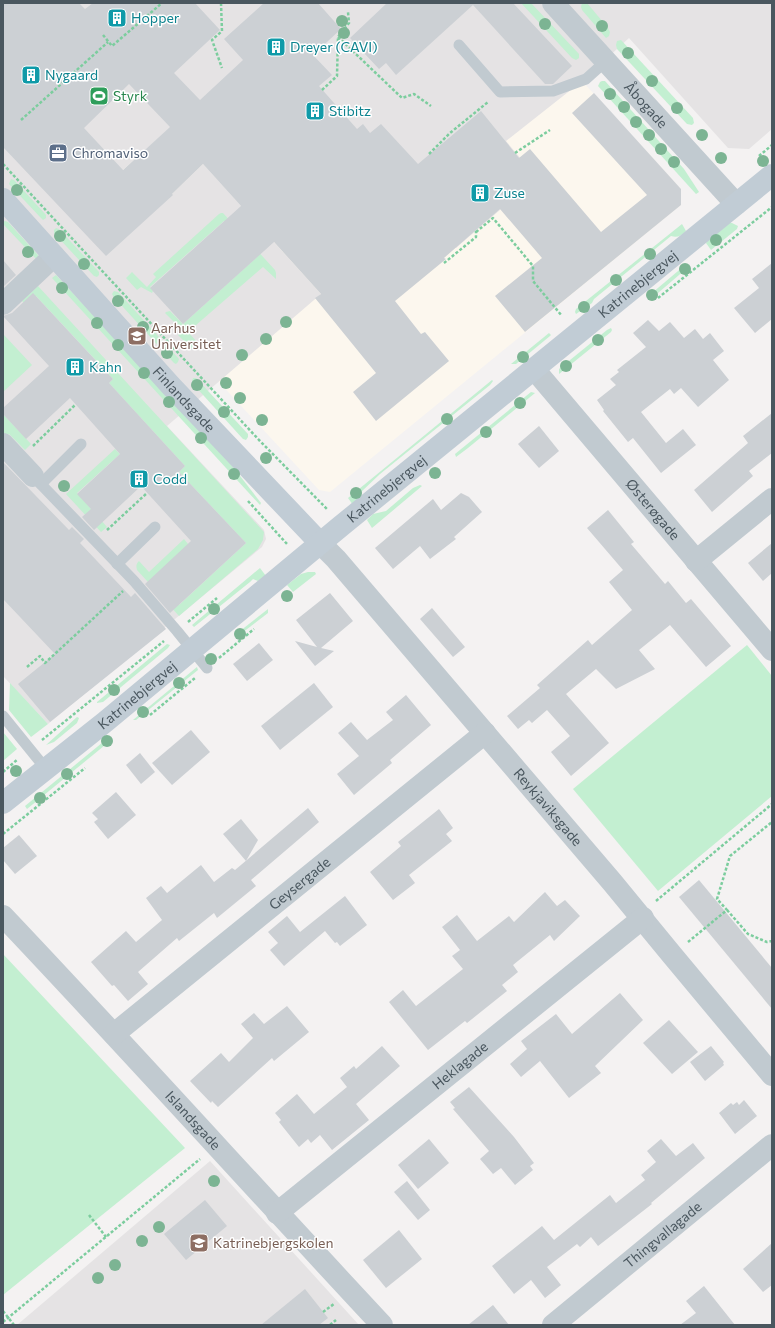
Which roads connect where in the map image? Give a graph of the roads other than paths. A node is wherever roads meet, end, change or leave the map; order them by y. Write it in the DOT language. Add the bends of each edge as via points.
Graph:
graph roads {
  1 [pos="556,4"];
  2 [pos="459,45"];
  3 [pos="606,61"];
  4 [pos="772,175"];
  5 [pos="3,199"];
  6 [pos="736,204"];
  7 [pos="54,256"];
  8 [pos="3,304"];
  9 [pos="534,369"];
  10 [pos="3,444"];
  11 [pos="81,444"];
  12 [pos="37,480"];
  13 [pos="772,498"];
  14 [pos="155,527"];
  15 [pos="320,543"];
  16 [pos="696,560"];
  17 [pos="117,564"];
  18 [pos="192,649"];
  19 [pos="772,650"];
  20 [pos="207,668"];
  21 [pos="3,716"];
  22 [pos="485,733"];
  23 [pos="46,769"];
  24 [pos="3,803"];
  25 [pos="3,916"];
  26 [pos="641,916"];
  27 [pos="114,1034"];
  28 [pos="772,1074"];
  29 [pos="772,1145"];
  30 [pos="277,1213"];
  31 [pos="382,1325"];
  32 [pos="553,1325"];
  1 -- 3 [label="street, Åbogade"];
  2 -- 3 [label="lane" via="500,92 553,91 586,79"];
  3 -- 6 [label="street, Åbogade"];
  4 -- 6 [label="street, Katrinebjergvej"];
  5 -- 7 [label="street, Finlandsgade"];
  6 -- 9 [label="street, Katrinebjergvej"];
  7 -- 8 [label="street"];
  7 -- 15 [label="street, Finlandsgade" via="171,386"];
  9 -- 15 [label="street, Katrinebjergvej"];
  9 -- 16 [label="street, Østerøgade"];
  10 -- 12 [label="street"];
  11 -- 12 [label="lane"];
  12 -- 17 [label="lane"];
  13 -- 16 [label="street"];
  14 -- 17 [label="lane"];
  15 -- 18 [label="street, Katrinebjergvej"];
  15 -- 22 [label="street, Reykjaviksgade"];
  16 -- 19 [label="street, Østerøgade"];
  17 -- 18 [label="lane"];
  18 -- 20 [label="lane"];
  18 -- 23 [label="street, Katrinebjergvej"];
  21 -- 23 [label="lane"];
  22 -- 26 [label="street, Reykjaviksgade"];
  22 -- 27 [label="street, Geysergade"];
  23 -- 24 [label="street, Katrinebjergvej"];
  25 -- 27 [label="street, Islandsgade"];
  26 -- 28 [label="street, Reykjaviksgade"];
  26 -- 30 [label="street, Heklagade"];
  27 -- 30 [label="street, Islandsgade"];
  29 -- 32 [label="street, Thingvallagade"];
  30 -- 31 [label="street, Islandsgade"];
}
